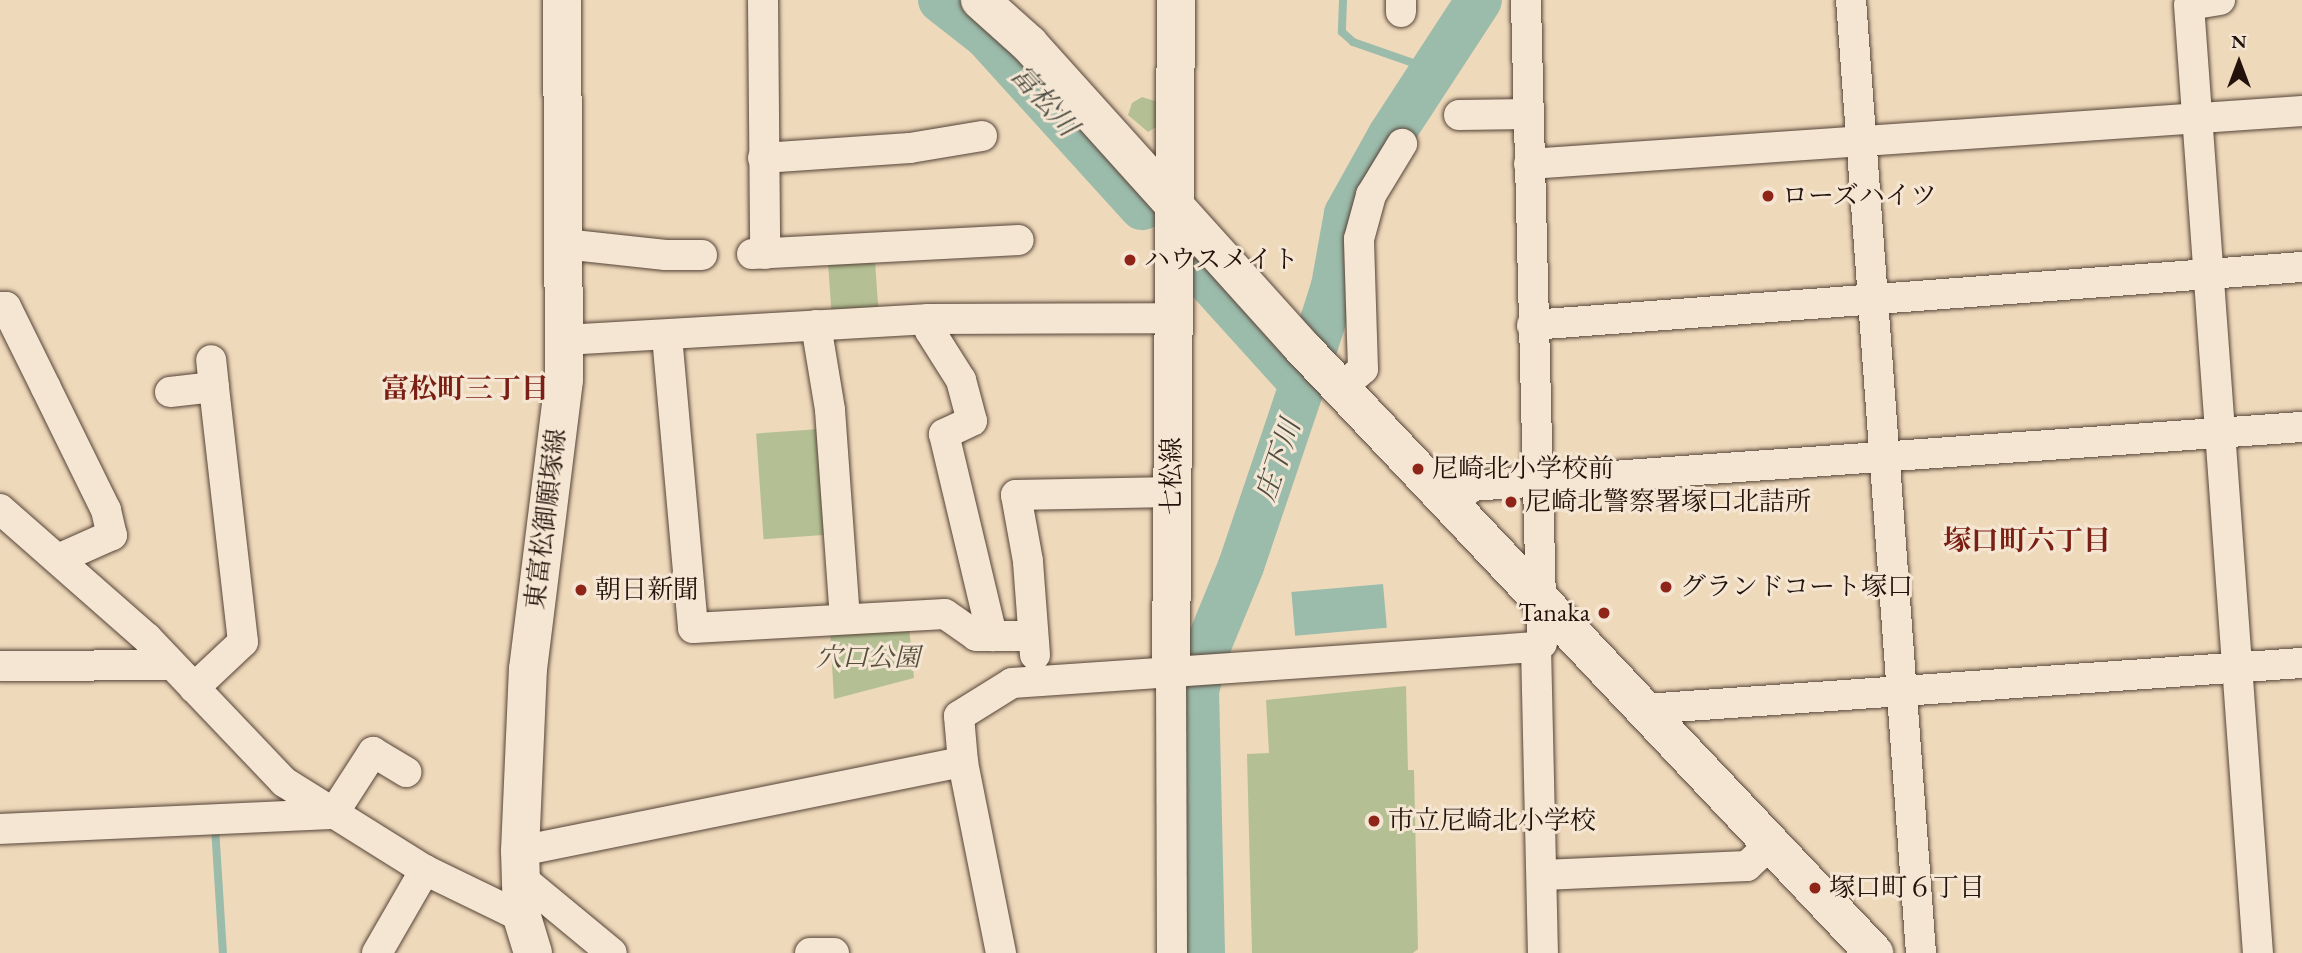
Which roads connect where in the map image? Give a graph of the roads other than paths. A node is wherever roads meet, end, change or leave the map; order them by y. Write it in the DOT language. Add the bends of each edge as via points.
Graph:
graph roads {
  1 [pos="562,0"];
  2 [pos="763,0"];
  3 [pos="980,0"];
  4 [pos="1176,0"];
  5 [pos="1526,0"];
  6 [pos="1851,0"];
  7 [pos="2220,0"];
  8 [pos="2302,111"];
  9 [pos="1528,114"];
  10 [pos="1459,115"];
  11 [pos="2195,118"];
  12 [pos="982,136"];
  13 [pos="1860,141"];
  14 [pos="1402,144"];
  15 [pos="763,158"];
  16 [pos="1529,164"];
  17 [pos="1174,204"];
  18 [pos="1020,240"];
  19 [pos="564,244"];
  20 [pos="702,254"];
  21 [pos="2302,267"];
  22 [pos="2210,274"];
  23 [pos="1872,298"];
  24 [pos="0,307"];
  25 [pos="1173,318"];
  26 [pos="929,319"];
  27 [pos="1532,325"];
  28 [pos="816,326"];
  29 [pos="667,336"];
  30 [pos="564,340"];
  31 [pos="1337,384"];
  32 [pos="170,392"];
  33 [pos="2302,427"];
  34 [pos="2218,433"];
  35 [pos="1884,458"];
  36 [pos="1535,480"];
  37 [pos="1172,492"];
  38 [pos="1452,505"];
  39 [pos="0,509"];
  40 [pos="58,559"];
  41 [pos="845,618"];
  42 [pos="1539,627"];
  43 [pos="992,636"];
  44 [pos="1033,636"];
  45 [pos="2302,663"];
  46 [pos="168,665"];
  47 [pos="0,666"];
  48 [pos="1180,669"];
  49 [pos="2237,669"];
  50 [pos="1036,678"];
  51 [pos="194,688"];
  52 [pos="1901,692"];
  53 [pos="1645,709"];
  54 [pos="963,762"];
  55 [pos="406,772"];
  56 [pos="333,814"];
  57 [pos="0,829"];
  58 [pos="1760,854"];
  59 [pos="520,864"];
  60 [pos="425,870"];
  61 [pos="1543,875"];
  62 [pos="524,942"];
  63 [pos="377,953"];
  64 [pos="612,953"];
  65 [pos="810,953"];
  66 [pos="834,953"];
  67 [pos="1001,953"];
  68 [pos="1172,953"];
  69 [pos="1544,953"];
  70 [pos="1874,953"];
  71 [pos="1921,953"];
  72 [pos="2258,953"];
  1 -- 19 [label="street, 東富松御願塚線"];
  2 -- 15 [label="street"];
  3 -- 17 [label="street" via="1029,44"];
  4 -- 17 [label="street, 七松線"];
  5 -- 9 [label="street"];
  6 -- 13 [label="street"];
  7 -- 11 [label="street" via="2189,5"];
  8 -- 11 [label="street"];
  9 -- 10 [label="street"];
  9 -- 16 [label="street"];
  11 -- 13 [label="street"];
  11 -- 22 [label="street"];
  12 -- 15 [label="street" via="910,148"];
  13 -- 16 [label="street"];
  13 -- 23 [label="street"];
  14 -- 31 [label="street" via="1371,195 1359,239 1363,369"];
  15 -- 18 [label="street" via="759,254"];
  16 -- 27 [label="street"];
  17 -- 25 [label="street, 七松線"];
  17 -- 31 [label="street"];
  19 -- 20 [label="street" via="652,254"];
  19 -- 30 [label="street, 東富松御願塚線"];
  21 -- 22 [label="street"];
  22 -- 23 [label="street"];
  22 -- 34 [label="street"];
  23 -- 27 [label="street"];
  23 -- 35 [label="street"];
  24 -- 40 [label="street" via="6,307 106,510 112,535"];
  25 -- 26 [label="street"];
  25 -- 37 [label="street, 七松線"];
  26 -- 28 [label="street"];
  26 -- 43 [label="street" via="930,331 961,380 972,421 944,434"];
  27 -- 36 [label="street"];
  28 -- 29 [label="street"];
  28 -- 41 [label="street" via="830,410"];
  29 -- 30 [label="street"];
  29 -- 41 [label="street" via="693,628"];
  30 -- 59 [label="street, 東富松御願塚線" via="564,380 528,669"];
  31 -- 38 [label="street"];
  32 -- 51 [label="street" via="213,373 223,535 243,642"];
  33 -- 34 [label="street"];
  34 -- 35 [label="street"];
  34 -- 49 [label="street"];
  35 -- 36 [label="street"];
  35 -- 52 [label="street"];
  36 -- 38 [label="street" via="1472,486"];
  36 -- 42 [label="street"];
  37 -- 44 [label="street" via="1016,495 1028,561"];
  37 -- 48 [label="street, 七松線"];
  38 -- 42 [label="street"];
  39 -- 40 [label="street"];
  40 -- 46 [label="street" via="146,638"];
  41 -- 43 [label="street" via="945,614 976,636"];
  42 -- 48 [label="street"];
  42 -- 53 [label="street"];
  42 -- 61 [label="street"];
  43 -- 44 [label="street"];
  44 -- 50 [label="street"];
  45 -- 49 [label="street"];
  46 -- 47 [label="street"];
  46 -- 51 [label="street"];
  48 -- 50 [label="street"];
  48 -- 68 [label="street, 七松線"];
  49 -- 52 [label="street"];
  49 -- 72 [label="street"];
  50 -- 54 [label="street" via="1012,684 958,716"];
  51 -- 56 [label="street" via="284,782"];
  52 -- 53 [label="street"];
  52 -- 71 [label="street"];
  53 -- 58 [label="street"];
  54 -- 59 [label="street"];
  54 -- 67 [label="street"];
  55 -- 56 [label="street" via="373,752"];
  56 -- 57 [label="street"];
  56 -- 60 [label="street"];
  58 -- 61 [label="street"];
  58 -- 70 [label="street"];
  59 -- 62 [label="street, 東富松御願塚線"];
  59 -- 64 [label="street"];
  60 -- 62 [label="street"];
  60 -- 63 [label="street"];
  61 -- 69 [label="street"];
  65 -- 66 [label="street"];
}
